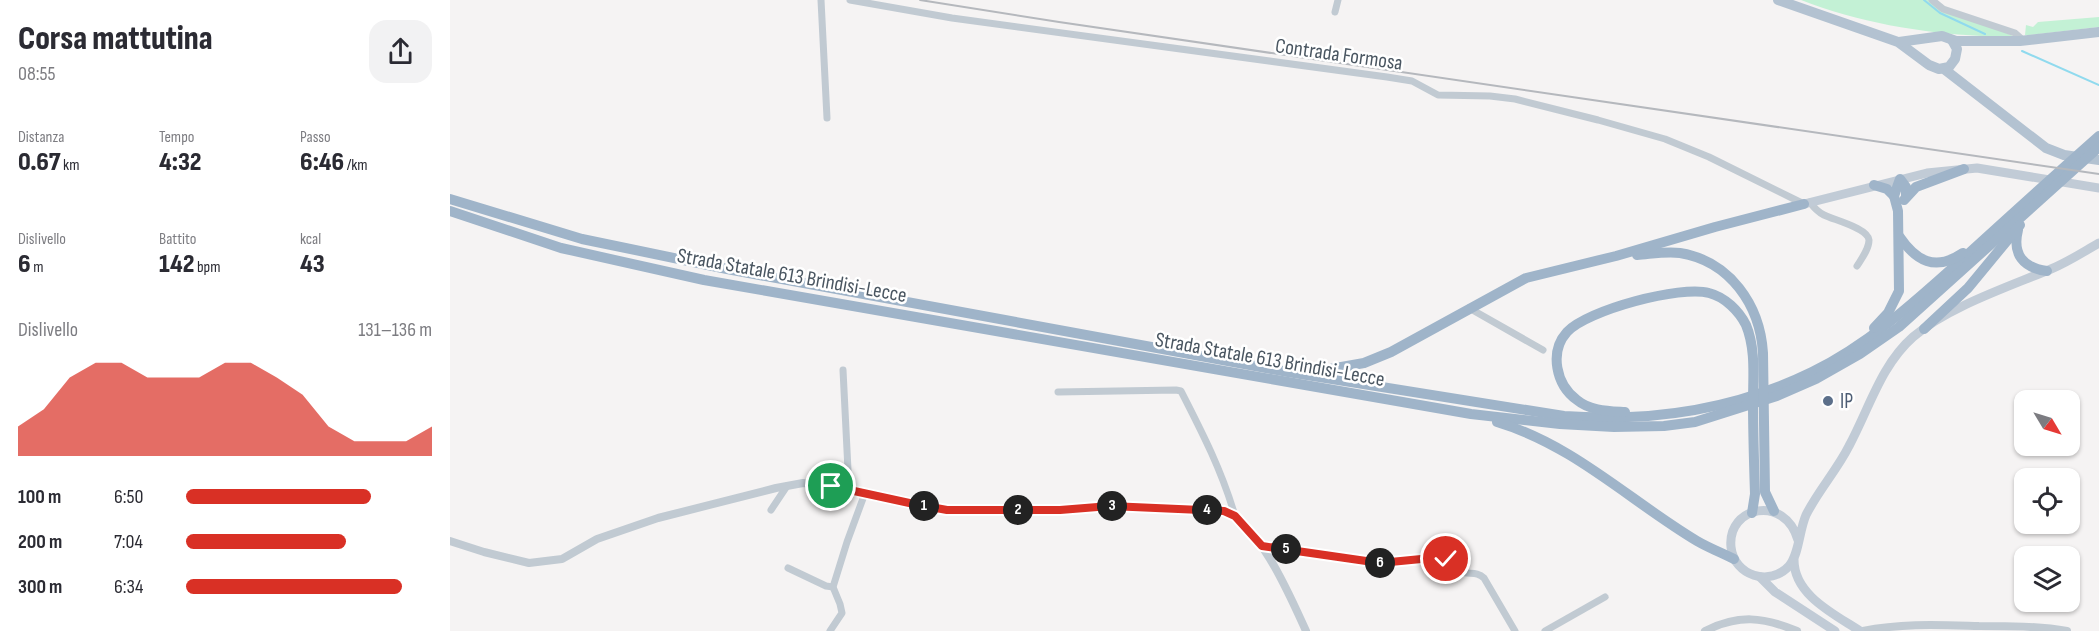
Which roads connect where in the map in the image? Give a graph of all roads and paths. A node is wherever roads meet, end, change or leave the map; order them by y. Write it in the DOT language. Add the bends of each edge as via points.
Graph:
graph roads {
  1 [pos="821,0"];
  2 [pos="850,0"];
  3 [pos="1338,0"];
  4 [pos="1778,0"];
  5 [pos="1932,0"];
  6 [pos="1335,12"];
  7 [pos="2099,32"];
  8 [pos="1932,38"];
  9 [pos="1952,40"];
  10 [pos="1980,41"];
  11 [pos="2024,41"];
  12 [pos="1898,42"];
  13 [pos="1957,54"];
  14 [pos="1926,60"];
  15 [pos="1944,69"];
  16 [pos="827,117"];
  17 [pos="2099,136"];
  18 [pos="2099,147"];
  19 [pos="2099,160"];
  20 [pos="1964,169"];
  21 [pos="1900,179"];
  22 [pos="1874,186"];
  23 [pos="2099,188"];
  24 [pos="1894,196"];
  25 [pos="1906,197"];
  26 [pos="450,199"];
  27 [pos="1807,203"];
  28 [pos="2026,208"];
  29 [pos="450,211"];
  30 [pos="1898,211"];
  31 [pos="2019,228"];
  32 [pos="1899,235"];
  33 [pos="1990,235"];
  34 [pos="2099,243"];
  35 [pos="1616,256"];
  36 [pos="1857,266"];
  37 [pos="2047,271"];
  38 [pos="1469,308"];
  39 [pos="1924,329"];
  40 [pos="1543,350"];
  41 [pos="1850,350"];
  42 [pos="1758,368"];
  43 [pos="843,370"];
  44 [pos="1288,372"];
  45 [pos="1058,392"];
  46 [pos="1471,414"];
  47 [pos="1655,414"];
  48 [pos="1759,450"];
  49 [pos="787,486"];
  50 [pos="849,490"];
  51 [pos="866,493"];
  52 [pos="771,510"];
  53 [pos="1774,512"];
  54 [pos="1752,513"];
  55 [pos="1235,516"];
  56 [pos="1798,540"];
  57 [pos="450,541"];
  58 [pos="1262,546"];
  59 [pos="1734,559"];
  60 [pos="1794,560"];
  61 [pos="788,568"];
  62 [pos="1760,577"];
  63 [pos="833,587"];
  64 [pos="1605,597"];
  65 [pos="1833,630"];
  66 [pos="831,631"];
  67 [pos="1306,631"];
  68 [pos="1515,631"];
  69 [pos="1545,631"];
  70 [pos="1705,631"];
  71 [pos="1797,631"];
  72 [pos="1862,631"];
  73 [pos="2067,631"];
  1 -- 16 [label="street"];
  2 -- 27 [label="street, Contrada Formosa" via="952,18 1412,81 1437,95 1515,99 1665,139"];
  3 -- 6 [label="street"];
  4 -- 12 [label="main road"];
  5 -- 11 [label="street" via="1943,9 2015,33"];
  7 -- 11 [label="main road"];
  8 -- 9 [label="main road"];
  8 -- 12 [label="main road"];
  8 -- 14 [label="main road" via="1926,46"];
  9 -- 10 [label="main road"];
  9 -- 13 [label="main road"];
  10 -- 11 [label="main road"];
  10 -- 13 [label="main road"];
  12 -- 14 [label="main road"];
  13 -- 15 [label="main road"];
  14 -- 15 [label="main road"];
  15 -- 19 [label="main road" via="2046,148"];
  17 -- 28 [label="highway"];
  18 -- 28 [label="highway"];
  20 -- 21 [label="main road"];
  20 -- 23 [label="main road"];
  20 -- 25 [label="highway" via="1916,187"];
  21 -- 22 [label="main road"];
  21 -- 24 [label="highway"];
  21 -- 25 [label="highway" via="1906,187"];
  22 -- 24 [label="highway" via="1887,189"];
  22 -- 27 [label="main road"];
  24 -- 30 [label="highway"];
  25 -- 30 [label="highway"];
  26 -- 44 [label="highway, Strada Statale 613 Brindisi-Lecce" via="582,239 727,269"];
  27 -- 35 [label="highway"];
  27 -- 36 [label="street, Contrada Formosa" via="1867,235 1866,251"];
  28 -- 31 [label="highway"];
  28 -- 33 [label="highway, Strada Statale 613 Brindisi-Lecce"];
  28 -- 46 [label="highway, Strada Statale 613 Brindisi-Lecce" via="1899,327 1816,379 1777,396 1695,422 1664,426 1560,424"];
  29 -- 46 [label="highway, Strada Statale 613 Brindisi-Lecce" via="561,248 693,278"];
  30 -- 32 [label="highway"];
  31 -- 37 [label="highway" via="2016,239 2020,257 2029,267"];
  31 -- 39 [label="highway" via="1968,288"];
  32 -- 33 [label="highway" via="1917,257 1943,262 1956,258"];
  32 -- 41 [label="highway" via="1900,276 1895,303"];
  33 -- 41 [label="highway, Strada Statale 613 Brindisi-Lecce" via="1893,320"];
  34 -- 37 [label="main road"];
  35 -- 38 [label="highway" via="1526,278"];
  35 -- 42 [label="highway" via="1678,252 1721,270 1752,306 1762,338"];
  37 -- 39 [label="main road" via="1953,311"];
  38 -- 40 [label="street"];
  38 -- 44 [label="highway" via="1364,363"];
  39 -- 56 [label="main road" via="1884,373 1849,446 1808,511"];
  41 -- 47 [label="highway, Strada Statale 613 Brindisi-Lecce" via="1812,372 1764,392 1691,412"];
  42 -- 47 [label="highway" via="1745,324 1730,304 1710,293 1683,291 1608,309 1584,318 1567,332 1558,348 1557,370 1577,401 1600,411"];
  42 -- 48 [label="highway"];
  43 -- 50 [label="street"];
  44 -- 47 [label="highway, Strada Statale 613 Brindisi-Lecce" via="1564,416 1607,419"];
  45 -- 55 [label="street" via="1181,391 1203,431"];
  46 -- 59 [label="highway" via="1543,439 1567,452 1699,542"];
  48 -- 53 [label="highway" via="1765,492"];
  48 -- 54 [label="highway"];
  49 -- 50 [label="street" via="819,484"];
  49 -- 52 [label="street"];
  49 -- 57 [label="street" via="658,518 597,539 562,559 529,563"];
  50 -- 51 [label="street"];
  51 -- 55 [label="street" via="947,510 1110,506 1224,511"];
  51 -- 63 [label="street"];
  53 -- 54 [label="main road"];
  53 -- 56 [label="main road" via="1790,521"];
  54 -- 59 [label="main road" via="1742,519 1731,537"];
  55 -- 58 [label="street"];
  56 -- 60 [label="main road"];
  58 -- 67 [label="street"];
  58 -- 68 [label="street" via="1380,563 1442,557 1457,570 1476,572 1484,578"];
  59 -- 62 [label="main road" via="1745,571"];
  60 -- 62 [label="main road" via="1779,574"];
  60 -- 72 [label="main road" via="1794,572 1802,587 1839,618"];
  61 -- 63 [label="street"];
  62 -- 65 [label="main road" via="1775,592"];
  63 -- 66 [label="street" via="842,613"];
  64 -- 69 [label="street"];
  70 -- 71 [label="street" via="1732,620 1756,619"];
  72 -- 73 [label="street" via="1924,624"];
}
